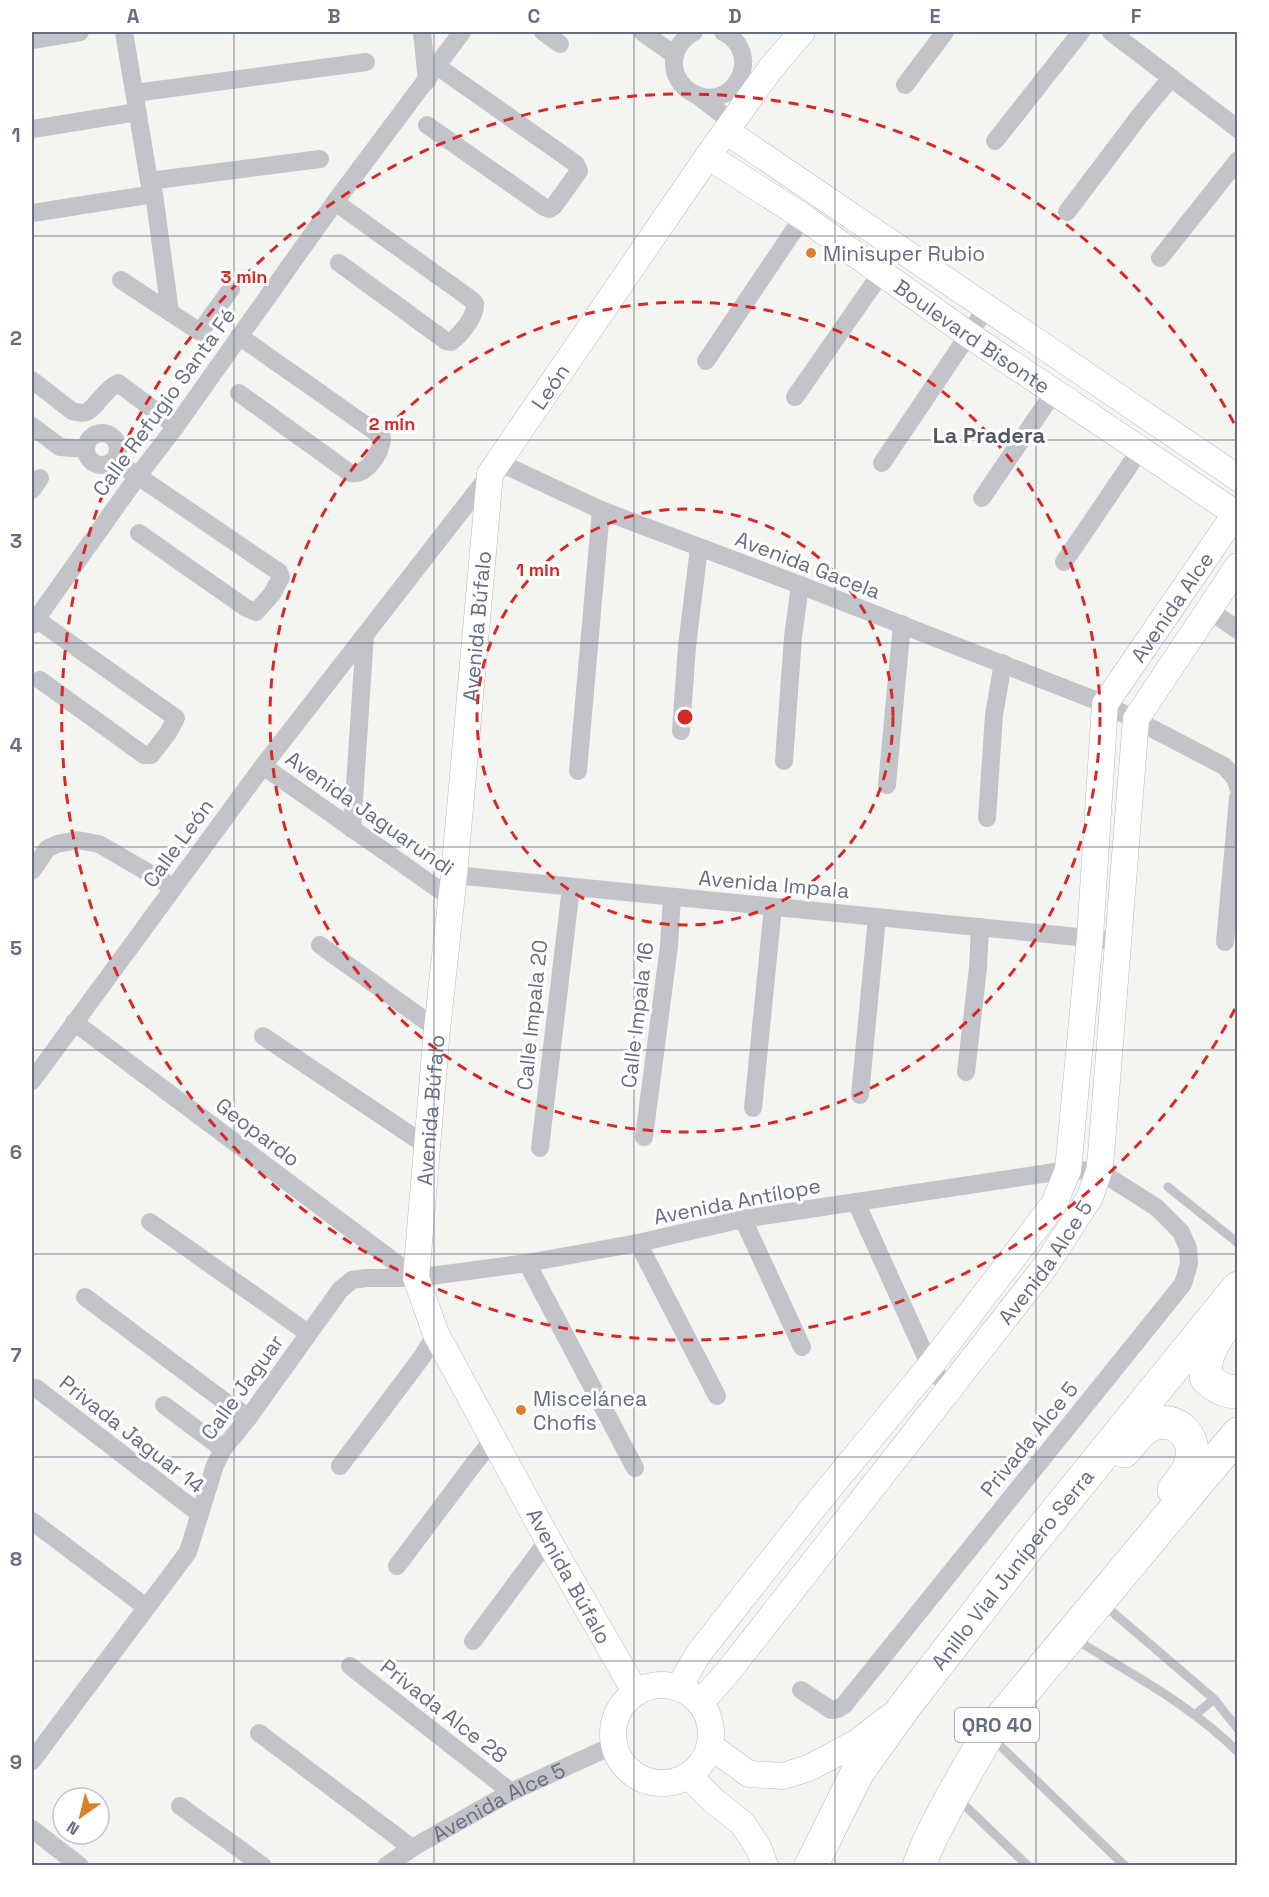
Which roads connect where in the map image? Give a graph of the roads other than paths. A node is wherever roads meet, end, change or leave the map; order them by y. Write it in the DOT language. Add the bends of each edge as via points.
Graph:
graph roads {
  1 [pos="80,32"];
  2 [pos="124,32"];
  3 [pos="422,32"];
  4 [pos="460,32"];
  5 [pos="543,32"];
  6 [pos="642,32"];
  7 [pos="692,32"];
  8 [pos="802,32"];
  9 [pos="945,32"];
  10 [pos="1082,32"];
  11 [pos="1111,32"];
  12 [pos="730,37"];
  13 [pos="32,39"];
  14 [pos="560,44"];
  15 [pos="675,56"];
  16 [pos="366,62"];
  17 [pos="771,68"];
  18 [pos="432,73"];
  19 [pos="1171,78"];
  20 [pos="905,85"];
  21 [pos="135,93"];
  22 [pos="697,96"];
  23 [pos="138,112"];
  24 [pos="427,125"];
  25 [pos="729,126"];
  26 [pos="32,129"];
  27 [pos="1238,129"];
  28 [pos="995,141"];
  29 [pos="708,156"];
  30 [pos="320,159"];
  31 [pos="1238,160"];
  32 [pos="151,188"];
  33 [pos="335,202"];
  34 [pos="1067,212"];
  35 [pos="32,213"];
  36 [pos="803,217"];
  37 [pos="1160,258"];
  38 [pos="339,263"];
  39 [pos="882,272"];
  40 [pos="121,280"];
  41 [pos="231,289"];
  42 [pos="987,308"];
  43 [pos="170,312"];
  44 [pos="969,335"];
  45 [pos="239,336"];
  46 [pos="706,362"];
  47 [pos="32,380"];
  48 [pos="1054,392"];
  49 [pos="239,393"];
  50 [pos="795,397"];
  51 [pos="32,426"];
  52 [pos="176,426"];
  53 [pos="86,449"];
  54 [pos="1140,450"];
  55 [pos="114,460"];
  56 [pos="882,463"];
  57 [pos="494,468"];
  58 [pos="138,476"];
  59 [pos="1238,478"];
  60 [pos="982,498"];
  61 [pos="601,510"];
  62 [pos="1237,513"];
  63 [pos="139,533"];
  64 [pos="699,548"];
  65 [pos="1064,562"];
  66 [pos="1238,566"];
  67 [pos="800,585"];
  68 [pos="1209,610"];
  69 [pos="34,622"];
  70 [pos="902,624"];
  71 [pos="1238,630"];
  72 [pos="365,635"];
  73 [pos="1003,663"];
  74 [pos="40,680"];
  75 [pos="1105,704"];
  76 [pos="1136,719"];
  77 [pos="681,731"];
  78 [pos="784,761"];
  79 [pos="263,766"];
  80 [pos="578,771"];
  81 [pos="1236,783"];
  82 [pos="886,785"];
  83 [pos="1238,798"];
  84 [pos="987,818"];
  85 [pos="352,829"];
  86 [pos="39,845"];
  87 [pos="32,871"];
  88 [pos="452,886"];
  89 [pos="173,887"];
  90 [pos="571,888"];
  91 [pos="672,897"];
  92 [pos="773,907"];
  93 [pos="876,917"];
  94 [pos="980,927"];
  95 [pos="1090,937"];
  96 [pos="1118,941"];
  97 [pos="1225,942"];
  98 [pos="320,945"];
  99 [pos="74,1022"];
  100 [pos="437,1029"];
  101 [pos="263,1036"];
  102 [pos="966,1072"];
  103 [pos="32,1081"];
  104 [pos="860,1095"];
  105 [pos="753,1108"];
  106 [pos="644,1137"];
  107 [pos="427,1146"];
  108 [pos="540,1148"];
  109 [pos="1068,1170"];
  110 [pos="1099,1171"];
  111 [pos="1168,1187"];
  112 [pos="856,1202"];
  113 [pos="743,1219"];
  114 [pos="150,1222"];
  115 [pos="1236,1237"];
  116 [pos="638,1243"];
  117 [pos="527,1263"];
  118 [pos="416,1278"];
  119 [pos="1238,1288"];
  120 [pos="85,1297"];
  121 [pos="1238,1307"];
  122 [pos="308,1333"];
  123 [pos="436,1334"];
  124 [pos="802,1347"];
  125 [pos="930,1365"];
  126 [pos="36,1388"];
  127 [pos="949,1389"];
  128 [pos="1238,1392"];
  129 [pos="717,1396"];
  130 [pos="164,1406"];
  131 [pos="249,1417"];
  132 [pos="1238,1434"];
  133 [pos="493,1440"];
  134 [pos="223,1449"];
  135 [pos="340,1466"];
  136 [pos="635,1468"];
  137 [pos="200,1514"];
  138 [pos="32,1521"];
  139 [pos="1035,1538"];
  140 [pos="548,1540"];
  141 [pos="397,1566"];
  142 [pos="1099,1601"];
  143 [pos="146,1607"];
  144 [pos="1070,1636"];
  145 [pos="473,1641"];
  146 [pos="350,1666"];
  147 [pos="679,1687"];
  148 [pos="801,1690"];
  149 [pos="636,1693"];
  150 [pos="1214,1699"];
  151 [pos="700,1703"];
  152 [pos="904,1706"];
  153 [pos="1195,1715"];
  154 [pos="1238,1729"];
  155 [pos="259,1733"];
  156 [pos="988,1734"];
  157 [pos="614,1745"];
  158 [pos="710,1746"];
  159 [pos="1238,1752"];
  160 [pos="32,1761"];
  161 [pos="688,1776"];
  162 [pos="511,1792"];
  163 [pos="953,1795"];
  164 [pos="180,1806"];
  165 [pos="32,1829"];
  166 [pos="412,1848"];
  167 [pos="80,1866"];
  168 [pos="263,1866"];
  169 [pos="386,1866"];
  170 [pos="765,1866"];
  171 [pos="811,1866"];
  172 [pos="919,1866"];
  173 [pos="1028,1866"];
  174 [pos="1125,1866"];
  1 -- 13 [label="street"];
  2 -- 21 [label="street"];
  3 -- 18 [label="street"];
  4 -- 18 [label="street, Calle Refugio Santa Fé"];
  5 -- 14 [label="street"];
  6 -- 15 [label="street"];
  7 -- 15 [label="street" via="678,46"];
  8 -- 17 [label="street, León"];
  9 -- 20 [label="street"];
  10 -- 28 [label="street"];
  11 -- 19 [label="street"];
  12 -- 17 [label="street"];
  12 -- 22 [label="street" via="744,60 740,79 726,93 707,98"];
  15 -- 22 [label="street" via="676,75"];
  16 -- 21 [label="street"];
  17 -- 25 [label="street, León"];
  18 -- 24 [label="street" via="576,164 579,171 549,209"];
  18 -- 33 [label="street, Calle Refugio Santa Fé"];
  19 -- 27 [label="street"];
  19 -- 34 [label="street"];
  21 -- 23 [label="street"];
  22 -- 25 [label="street"];
  23 -- 26 [label="street"];
  23 -- 32 [label="street"];
  25 -- 29 [label="street, León"];
  25 -- 42 [label="street, Boulevard Bisonte"];
  29 -- 36 [label="street, Boulevard Bisonte"];
  29 -- 57 [label="street, León"];
  30 -- 32 [label="street"];
  31 -- 37 [label="street"];
  32 -- 35 [label="street"];
  32 -- 43 [label="street"];
  33 -- 38 [label="street" via="472,300 475,310 457,337 446,341"];
  33 -- 45 [label="street, Calle Refugio Santa Fé"];
  36 -- 39 [label="street, Boulevard Bisonte"];
  36 -- 46 [label="street"];
  39 -- 44 [label="street, Boulevard Bisonte"];
  39 -- 50 [label="street"];
  40 -- 43 [label="street"];
  41 -- 43 [label="street" via="200,332"];
  42 -- 44 [label="street"];
  42 -- 59 [label="street, Boulevard Bisonte"];
  44 -- 48 [label="street, Boulevard Bisonte"];
  44 -- 56 [label="street"];
  45 -- 49 [label="street" via="376,433 382,438 381,446 364,471 350,473"];
  45 -- 52 [label="street, Calle Refugio Santa Fé"];
  47 -- 52 [label="street" via="79,413 87,412 118,383"];
  48 -- 54 [label="street, Boulevard Bisonte"];
  48 -- 60 [label="street"];
  51 -- 53 [label="street" via="60,447"];
  52 -- 58 [label="street, Calle Refugio Santa Fé"];
  53 -- 55 [label="street" via="87,456 96,464"];
  53 -- 55 [label="street" via="90,438 101,432 108,434 118,448"];
  54 -- 62 [label="street, Boulevard Bisonte"];
  54 -- 65 [label="street"];
  55 -- 58 [label="street"];
  57 -- 61 [label="street, Avenida Gacela"];
  57 -- 72 [label="street, León"];
  57 -- 88 [label="street, Avenida Búfalo"];
  58 -- 63 [label="street" via="281,577 256,612"];
  58 -- 69 [label="street, Calle Refugio Santa Fé"];
  61 -- 64 [label="street, Avenida Gacela"];
  61 -- 80 [label="street"];
  62 -- 75 [label="street, Avenida Alce"];
  64 -- 67 [label="street, Avenida Gacela"];
  64 -- 77 [label="street"];
  66 -- 68 [label="street, Avenida Alce"];
  67 -- 70 [label="street, Avenida Gacela"];
  67 -- 78 [label="street"];
  68 -- 71 [label="street"];
  68 -- 76 [label="street, Avenida Alce"];
  69 -- 74 [label="street" via="176,718 151,755 144,755"];
  70 -- 73 [label="street, Avenida Gacela"];
  70 -- 82 [label="street"];
  72 -- 79 [label="street, Calle León"];
  72 -- 85 [label="street"];
  73 -- 75 [label="street, Avenida Gacela"];
  73 -- 84 [label="street" via="994,715"];
  75 -- 76 [label="street, Avenida Gacela"];
  75 -- 95 [label="street, Avenida Alce 5"];
  76 -- 81 [label="street, Avenida Gacela" via="1224,766"];
  76 -- 96 [label="street, Avenida Alce 5"];
  79 -- 85 [label="street, Avenida Jaguarundi"];
  79 -- 89 [label="street, Calle León"];
  83 -- 97 [label="street"];
  85 -- 88 [label="street, Avenida Jaguarundi"];
  86 -- 87 [label="street"];
  86 -- 89 [label="street" via="77,840 99,844"];
  88 -- 90 [label="street, Avenida Impala"];
  88 -- 100 [label="street, Avenida Búfalo"];
  89 -- 99 [label="street, Calle León"];
  90 -- 91 [label="street, Avenida Impala"];
  90 -- 108 [label="street, Calle Impala 20"];
  91 -- 92 [label="street, Avenida Impala"];
  91 -- 106 [label="street, Calle Impala 16"];
  92 -- 93 [label="street, Avenida Impala"];
  92 -- 105 [label="street"];
  93 -- 94 [label="street, Avenida Impala"];
  93 -- 104 [label="street"];
  94 -- 95 [label="street, Avenida Impala"];
  94 -- 102 [label="street"];
  95 -- 96 [label="street, Avenida Impala"];
  95 -- 109 [label="street, Avenida Alce 5"];
  96 -- 110 [label="street, Avenida Alce 5"];
  98 -- 100 [label="street"];
  99 -- 103 [label="street, Calle León"];
  99 -- 118 [label="street, Geopardo"];
  100 -- 107 [label="street, Avenida Búfalo"];
  101 -- 107 [label="street"];
  107 -- 118 [label="street, Avenida Búfalo"];
  109 -- 110 [label="street, Avenida Antílope"];
  109 -- 112 [label="street, Avenida Antílope"];
  109 -- 125 [label="street, Avenida Alce 5" via="1054,1204"];
  110 -- 127 [label="street, Avenida Alce 5" via="1090,1197 1044,1268"];
  110 -- 148 [label="street, Privada Alce 5" via="1156,1207 1181,1233 1188,1248 1189,1264 1183,1284 844,1705 831,1710"];
  111 -- 115 [label="lane"];
  112 -- 113 [label="street, Avenida Antílope"];
  112 -- 125 [label="street"];
  113 -- 116 [label="street, Avenida Antílope"];
  113 -- 124 [label="street"];
  114 -- 122 [label="street"];
  116 -- 117 [label="street, Avenida Antílope"];
  116 -- 129 [label="street"];
  117 -- 118 [label="street, Avenida Antílope"];
  117 -- 136 [label="street"];
  118 -- 122 [label="street, Calle Jaguar" via="352,1280"];
  118 -- 123 [label="street, Avenida Búfalo"];
  119 -- 139 [label="highway, Anillo Vial Junípero Serra"];
  120 -- 131 [label="street"];
  121 -- 128 [label="highway" via="1212,1344 1205,1368 1212,1384"];
  122 -- 131 [label="street, Calle Jaguar"];
  123 -- 133 [label="street, Avenida Búfalo"];
  123 -- 135 [label="street"];
  125 -- 127 [label="street"];
  125 -- 147 [label="street, Avenida Alce 5" via="699,1653"];
  126 -- 137 [label="street, Privada Jaguar 14"];
  127 -- 151 [label="street, Avenida Alce 5"];
  130 -- 134 [label="street"];
  131 -- 134 [label="street, Calle Jaguar"];
  132 -- 142 [label="highway, QRO 40"];
  133 -- 140 [label="street, Avenida Búfalo"];
  133 -- 141 [label="street"];
  134 -- 137 [label="street, Calle Jaguar"];
  137 -- 143 [label="street, Calle Jaguar" via="188,1552"];
  138 -- 143 [label="street"];
  139 -- 142 [label="highway" via="1145,1428 1169,1422 1182,1428 1191,1441 1191,1464"];
  139 -- 152 [label="highway, Anillo Vial Junípero Serra"];
  140 -- 145 [label="street"];
  140 -- 149 [label="street, Avenida Búfalo"];
  142 -- 144 [label="highway, QRO 40"];
  142 -- 150 [label="lane"];
  143 -- 160 [label="street, Calle Jaguar"];
  144 -- 153 [label="lane"];
  144 -- 156 [label="highway, QRO 40"];
  146 -- 162 [label="street, Privada Alce 28"];
  147 -- 149 [label="street" via="649,1687"];
  147 -- 151 [label="street"];
  149 -- 157 [label="street" via="621,1707 614,1725"];
  150 -- 153 [label="lane"];
  150 -- 154 [label="lane"];
  151 -- 158 [label="street" via="708,1716"];
  152 -- 158 [label="street" via="856,1743 809,1768 783,1776 749,1774"];
  152 -- 171 [label="highway, Anillo Vial Junípero Serra" via="857,1773"];
  153 -- 159 [label="lane"];
  155 -- 166 [label="street"];
  156 -- 163 [label="highway, QRO 40"];
  156 -- 174 [label="lane"];
  157 -- 161 [label="street" via="622,1762 635,1775 652,1782 671,1782"];
  157 -- 162 [label="street, Avenida Alce 5"];
  158 -- 161 [label="street" via="702,1763"];
  161 -- 170 [label="street" via="743,1824"];
  162 -- 166 [label="street, Avenida Alce 5"];
  163 -- 172 [label="highway, QRO 40"];
  163 -- 173 [label="lane"];
  164 -- 168 [label="street"];
  165 -- 167 [label="street"];
  166 -- 169 [label="street, Avenida Alce 5"];
}
